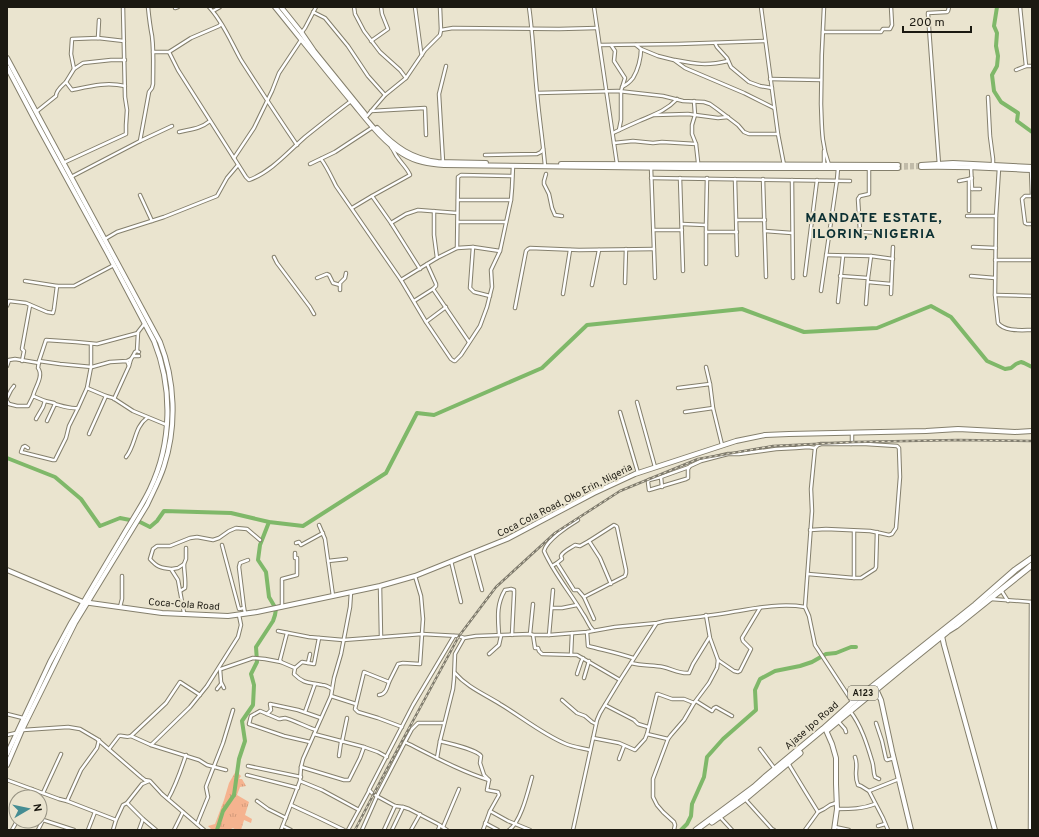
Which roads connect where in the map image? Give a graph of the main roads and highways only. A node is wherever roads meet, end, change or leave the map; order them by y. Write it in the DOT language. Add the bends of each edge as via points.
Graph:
graph roads {
  1 [pos="275,7"];
  2 [pos="281,7"];
  3 [pos="285,16"];
  4 [pos="7,58"];
  5 [pos="7,67"];
  6 [pos="545,165"];
  7 [pos="939,165"];
  8 [pos="784,166"];
  9 [pos="824,166"];
  10 [pos="921,166"];
  11 [pos="1032,169"];
  12 [pos="1032,431"];
  13 [pos="119,547"];
  14 [pos="1032,558"];
  15 [pos="1032,564"];
  16 [pos="7,570"];
  17 [pos="85,603"];
  18 [pos="280,608"];
  19 [pos="942,636"];
  20 [pos="937,640"];
  21 [pos="876,689"];
  22 [pos="854,704"];
  23 [pos="825,730"];
  24 [pos="7,754"];
  25 [pos="7,765"];
  26 [pos="727,809"];
  27 [pos="835,828"];
  28 [pos="696,830"];
  29 [pos="701,830"];
  30 [pos="910,830"];
  31 [pos="993,830"];
  1 -- 3 [label="main road"];
  2 -- 3 [label="main road"];
  3 -- 6 [label="main road" via="301,32 367,116 394,144 408,154 425,160 444,162"];
  3 -- 6 [label="main road" via="301,40 351,101 389,144 403,154 428,164"];
  4 -- 13 [label="main road" via="160,342 166,361 173,405 168,452 147,505"];
  5 -- 13 [label="main road" via="145,323 158,350 164,371 168,416 163,451 150,490"];
  6 -- 8 [label="main road"];
  6 -- 8 [label="main road" via="769,168"];
  7 -- 10 [label="main road"];
  7 -- 11 [label="main road"];
  7 -- 11 [label="main road" via="953,163"];
  8 -- 9 [label="main road"];
  9 -- 9 [label="main road" via="829,165 898,166 869,168"];
  12 -- 18 [label="main road, Coca Cola Road, Oko Erin, Nigeria" via="852,432 745,438 638,473 507,539 415,576"];
  13 -- 17 [label="main road"];
  14 -- 22 [label="highway, Ajase Ipo Road / A123"];
  15 -- 19 [label="highway, Ajase Ipo Road / A123"];
  16 -- 17 [label="main road"];
  17 -- 18 [label="main road, Coca-Cola Road" via="162,613 228,616"];
  17 -- 24 [label="main road" via="58,645"];
  17 -- 25 [label="main road"];
  19 -- 20 [label="highway, Ajase Ipo Road / A123"];
  19 -- 31 [label="main road"];
  20 -- 21 [label="highway, Ajase Ipo Road / A123"];
  20 -- 31 [label="main road" via="943,647"];
  21 -- 22 [label="highway, Ajase Ipo Road / A123"];
  21 -- 30 [label="main road" via="881,700"];
  22 -- 23 [label="highway, Ajase Ipo Road / A123"];
  22 -- 23 [label="highway, Ajase Ipo Road / A123"];
  23 -- 26 [label="highway, Ajase Ipo Road / A123"];
  23 -- 26 [label="highway, Ajase Ipo Road / A123" via="744,799"];
  23 -- 27 [label="main road" via="836,774"];
  26 -- 28 [label="highway, Ajase Ipo Road / A123"];
  26 -- 29 [label="highway, Ajase Ipo Road / A123"];
}
